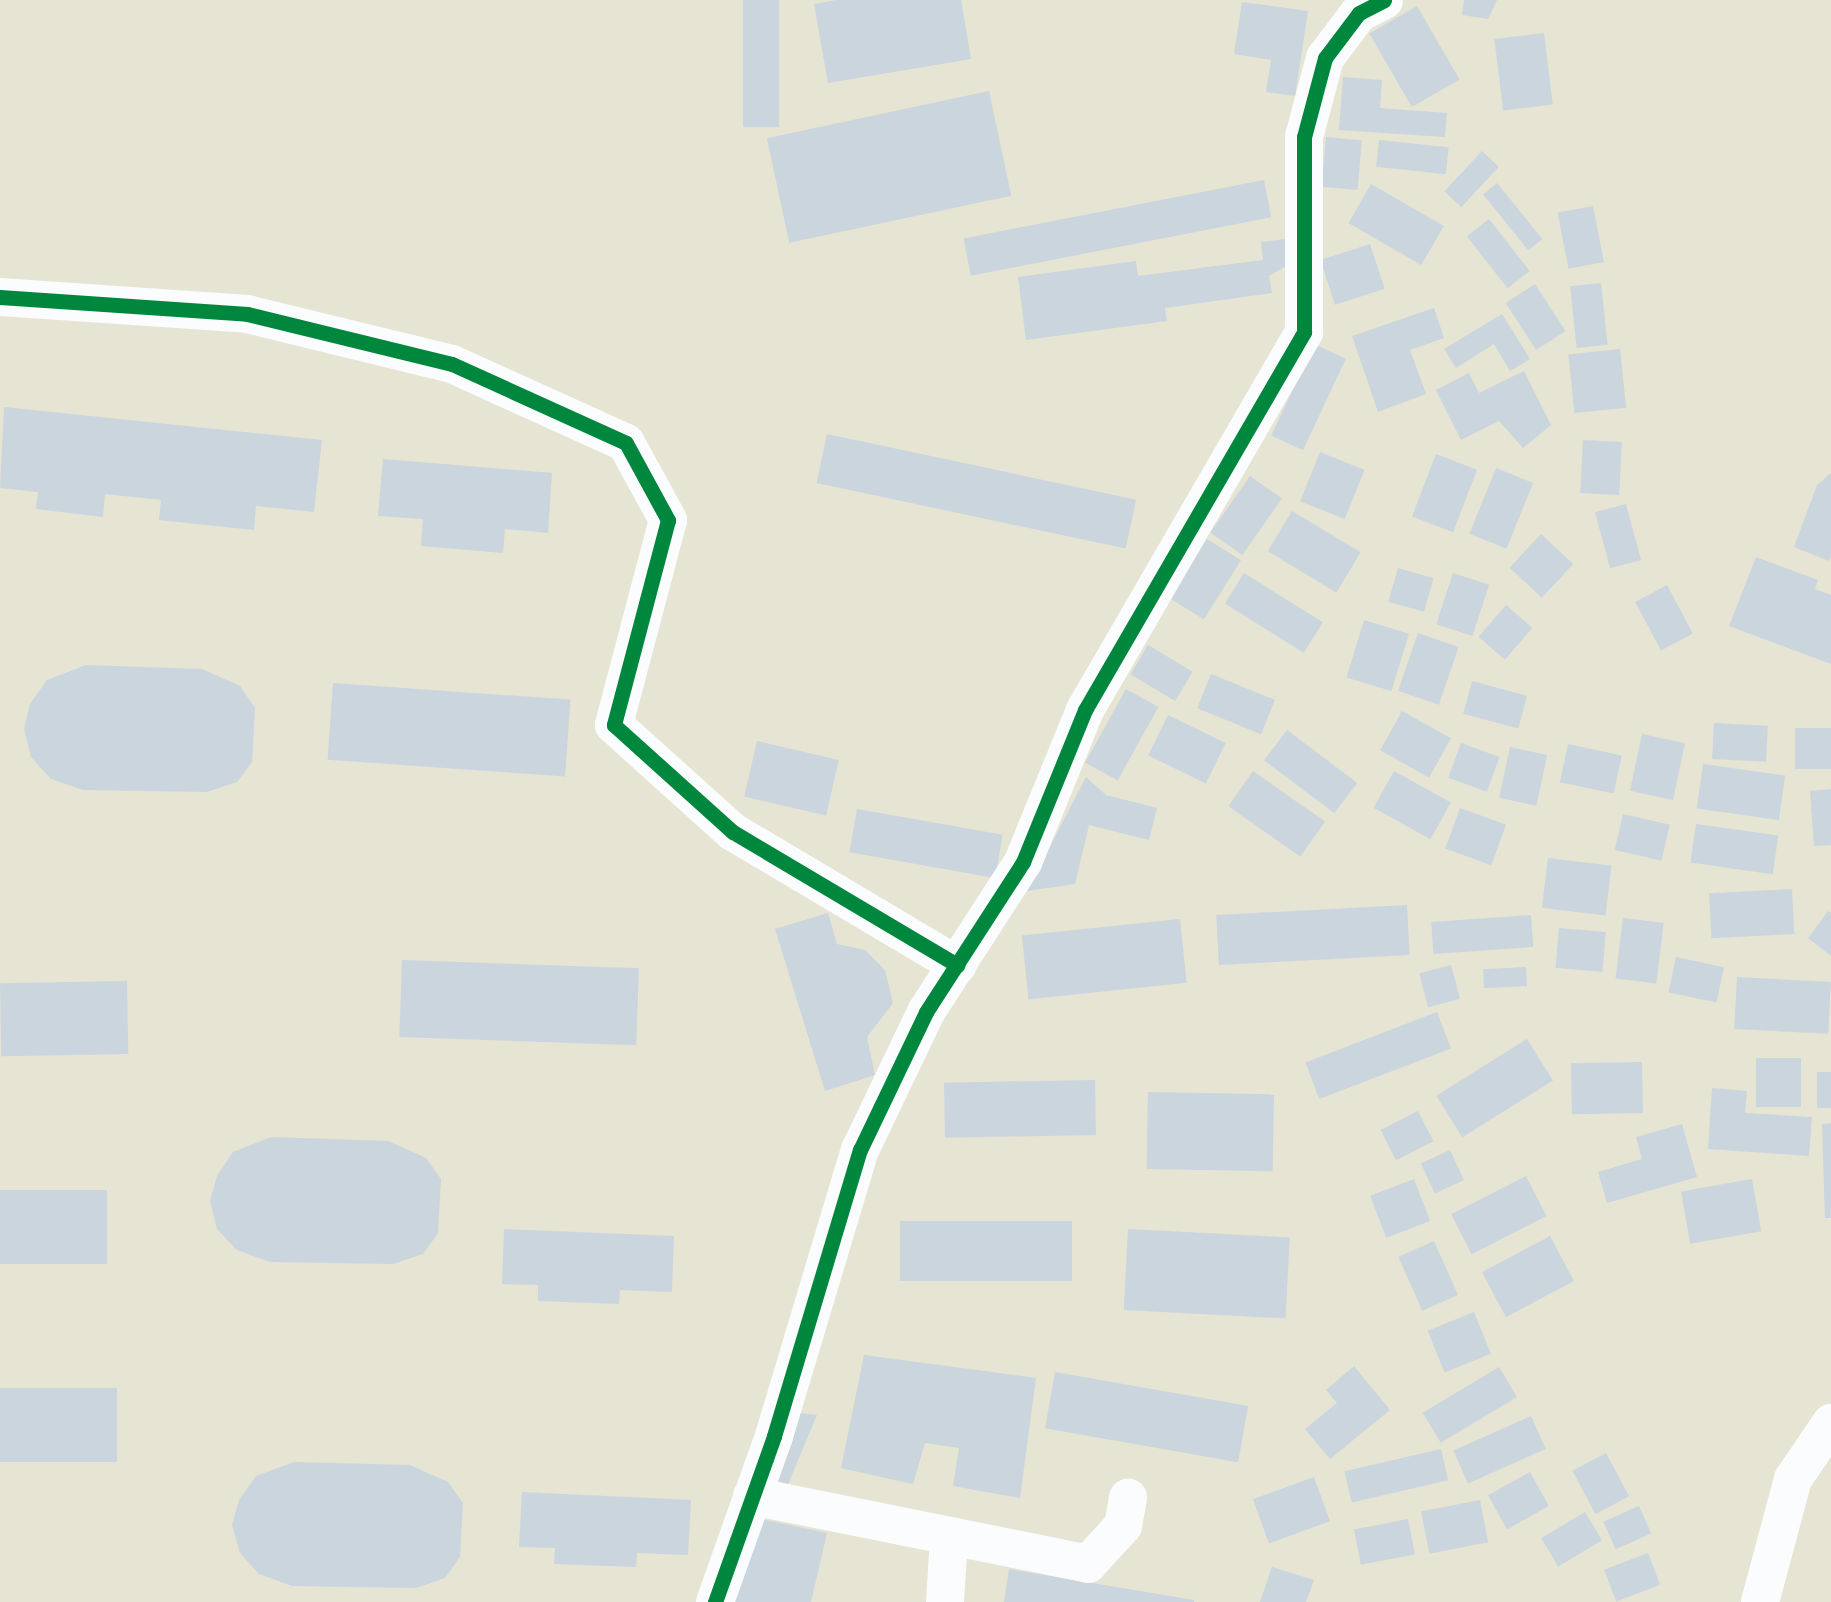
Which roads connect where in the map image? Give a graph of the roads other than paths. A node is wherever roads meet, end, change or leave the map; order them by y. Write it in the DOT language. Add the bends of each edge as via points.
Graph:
graph roads {
  1 [pos="1384,0"];
  2 [pos="0,297"];
  3 [pos="957,965"];
  4 [pos="1831,1423"];
  5 [pos="752,1496"];
  6 [pos="1128,1497"];
  7 [pos="949,1536"];
  8 [pos="715,1602"];
  9 [pos="945,1602"];
  10 [pos="1760,1602"];
  1 -- 3 [label="street" via="1359,13 1324,58 1304,138 1304,332 1084,710 1023,862"];
  2 -- 3 [label="street" via="247,314 452,364 626,444 668,520 614,725 733,832"];
  3 -- 5 [label="street" via="926,1012 860,1150"];
  4 -- 10 [label="street" via="1792,1479"];
  5 -- 7 [label="street"];
  5 -- 8 [label="street"];
  6 -- 7 [label="street" via="1123,1526 1088,1564"];
  7 -- 9 [label="street"];
}
